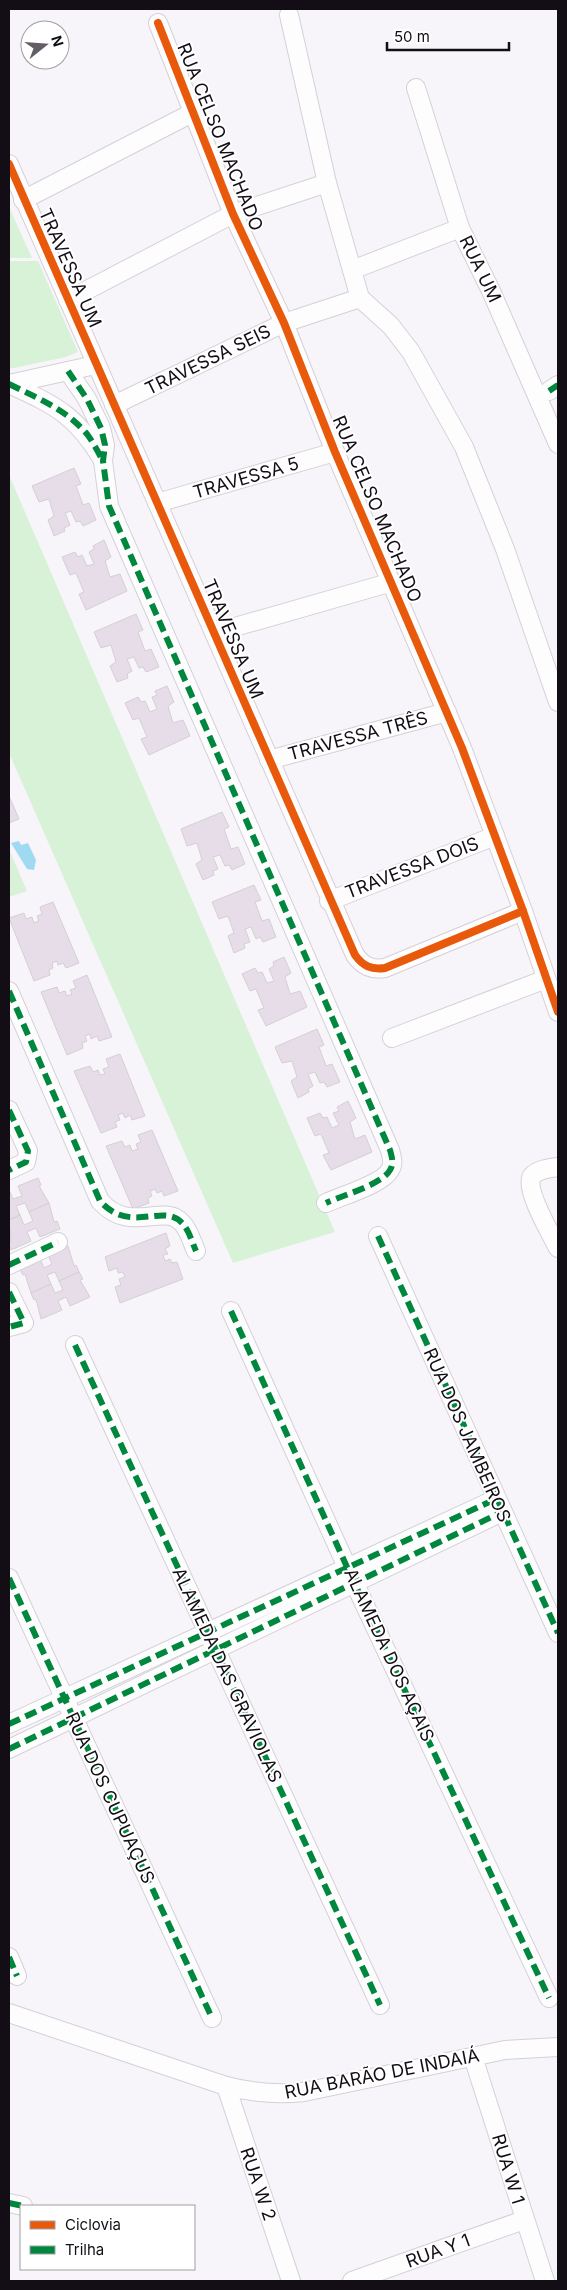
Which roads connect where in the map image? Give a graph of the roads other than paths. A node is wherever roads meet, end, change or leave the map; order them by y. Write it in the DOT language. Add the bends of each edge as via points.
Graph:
graph roads {
  1 [pos="289,15"];
  2 [pos="158,23"];
  3 [pos="416,88"];
  4 [pos="192,113"];
  5 [pos="9,164"];
  6 [pos="327,183"];
  7 [pos="23,200"];
  8 [pos="233,214"];
  9 [pos="460,228"];
  10 [pos="352,270"];
  11 [pos="360,298"];
  12 [pos="68,300"];
  13 [pos="284,323"];
  14 [pos="95,364"];
  15 [pos="68,371"];
  16 [pos="9,384"];
  17 [pos="114,405"];
  18 [pos="558,444"];
  19 [pos="335,452"];
  20 [pos="103,461"];
  21 [pos="157,503"];
  22 [pos="392,582"];
  23 [pos="214,633"];
  24 [pos="558,702"];
  25 [pos="447,712"];
  26 [pos="269,760"];
  27 [pos="495,836"];
  28 [pos="329,900"];
  29 [pos="523,911"];
  30 [pos="546,979"];
  31 [pos="9,991"];
  32 [pos="558,1012"];
  33 [pos="392,1038"];
  34 [pos="9,1110"];
  35 [pos="558,1167"];
  36 [pos="9,1170"];
  37 [pos="326,1203"];
  38 [pos="378,1236"];
  39 [pos="58,1242"];
  40 [pos="558,1248"];
  41 [pos="196,1251"];
  42 [pos="9,1265"];
  43 [pos="9,1292"];
  44 [pos="231,1311"];
  45 [pos="9,1327"];
  46 [pos="75,1345"];
  47 [pos="499,1506"];
  48 [pos="347,1567"];
  49 [pos="9,1578"];
  50 [pos="356,1584"];
  51 [pos="206,1633"];
  52 [pos="558,1633"];
  53 [pos="215,1651"];
  54 [pos="63,1698"];
  55 [pos="72,1719"];
  56 [pos="9,1724"];
  57 [pos="9,1749"];
  58 [pos="9,1957"];
  59 [pos="17,1976"];
  60 [pos="549,1998"];
  61 [pos="380,2005"];
  62 [pos="9,2013"];
  63 [pos="212,2018"];
  64 [pos="558,2047"];
  65 [pos="473,2057"];
  66 [pos="226,2086"];
  67 [pos="524,2220"];
  68 [pos="291,2281"];
  69 [pos="352,2281"];
  70 [pos="545,2281"];
  1 -- 6 [label="street"];
  2 -- 4 [label="street, RUA CELSO MACHADO"];
  3 -- 9 [label="street, RUA UM"];
  4 -- 7 [label="street"];
  4 -- 8 [label="street, RUA CELSO MACHADO"];
  5 -- 7 [label="street, TRAVESSA UM"];
  6 -- 8 [label="street"];
  6 -- 10 [label="street"];
  7 -- 12 [label="street, TRAVESSA UM"];
  8 -- 12 [label="street"];
  8 -- 13 [label="street, RUA CELSO MACHADO"];
  9 -- 10 [label="street"];
  9 -- 18 [label="street, RUA UM"];
  10 -- 11 [label="street"];
  11 -- 13 [label="street, TRAVESSA SEIS"];
  11 -- 24 [label="street" via="390,326 411,352 464,447 505,549"];
  12 -- 14 [label="street, TRAVESSA UM"];
  13 -- 17 [label="street, TRAVESSA SEIS"];
  13 -- 19 [label="street, RUA CELSO MACHADO"];
  14 -- 15 [label="street"];
  14 -- 17 [label="street, TRAVESSA UM"];
  15 -- 16 [label="street"];
  15 -- 20 [label="street" via="101,428 105,445"];
  16 -- 20 [label="street" via="66,414 87,434"];
  17 -- 21 [label="street, TRAVESSA UM"];
  19 -- 21 [label="street, TRAVESSA 5"];
  19 -- 22 [label="street, RUA CELSO MACHADO"];
  20 -- 37 [label="street" via="109,506 390,1150 393,1163 381,1180"];
  21 -- 23 [label="street, TRAVESSA UM"];
  22 -- 23 [label="street"];
  22 -- 25 [label="street, RUA CELSO MACHADO"];
  23 -- 26 [label="street, TRAVESSA UM"];
  25 -- 26 [label="street, TRAVESSA TRÊS"];
  25 -- 27 [label="street, RUA CELSO MACHADO"];
  26 -- 28 [label="street, TRAVESSA UM"];
  27 -- 28 [label="street, TRAVESSA DOIS"];
  27 -- 29 [label="street, RUA CELSO MACHADO"];
  28 -- 29 [label="street, TRAVESSA UM" via="355,955 369,968 378,969"];
  29 -- 30 [label="street, RUA CELSO MACHADO"];
  30 -- 32 [label="street, RUA CELSO MACHADO"];
  30 -- 33 [label="street"];
  31 -- 41 [label="street" via="100,1201 108,1211 122,1217 175,1217 188,1231"];
  34 -- 36 [label="street" via="28,1152 26,1162"];
  35 -- 40 [label="street" via="535,1174 530,1186"];
  38 -- 47 [label="street, RUA DOS JAMBEIROS"];
  39 -- 42 [label="street"];
  43 -- 45 [label="street" via="24,1323"];
  44 -- 48 [label="street, ALAMEDA DOS AÇAIS"];
  46 -- 51 [label="street, ALAMEDA DAS GRAVIOLAS"];
  47 -- 48 [label="street"];
  47 -- 50 [label="street"];
  47 -- 52 [label="street, RUA DOS JAMBEIROS"];
  48 -- 50 [label="street, ALAMEDA DOS AÇAIS"];
  48 -- 51 [label="street"];
  49 -- 54 [label="street, RUA DOS CUPUAÇUS"];
  50 -- 53 [label="street"];
  50 -- 60 [label="street, ALAMEDA DOS AÇAIS"];
  51 -- 53 [label="street, ALAMEDA DAS GRAVIOLAS"];
  51 -- 54 [label="street"];
  53 -- 55 [label="street"];
  53 -- 61 [label="street, ALAMEDA DAS GRAVIOLAS"];
  54 -- 55 [label="street, RUA DOS CUPUAÇUS"];
  54 -- 56 [label="street"];
  55 -- 57 [label="street"];
  55 -- 63 [label="street, RUA DOS CUPUAÇUS"];
  58 -- 59 [label="street"];
  62 -- 66 [label="street, RUA BARÃO DE INDAIÁ"];
  64 -- 65 [label="street, RUA BARÃO DE INDAIÁ" via="506,2050"];
  65 -- 66 [label="street, RUA BARÃO DE INDAIÁ" via="304,2092 276,2094"];
  65 -- 67 [label="street, RUA W 1"];
  66 -- 68 [label="street, RUA W 2"];
  67 -- 69 [label="street, RUA Y 1"];
  67 -- 70 [label="street, RUA W 1"];
}
